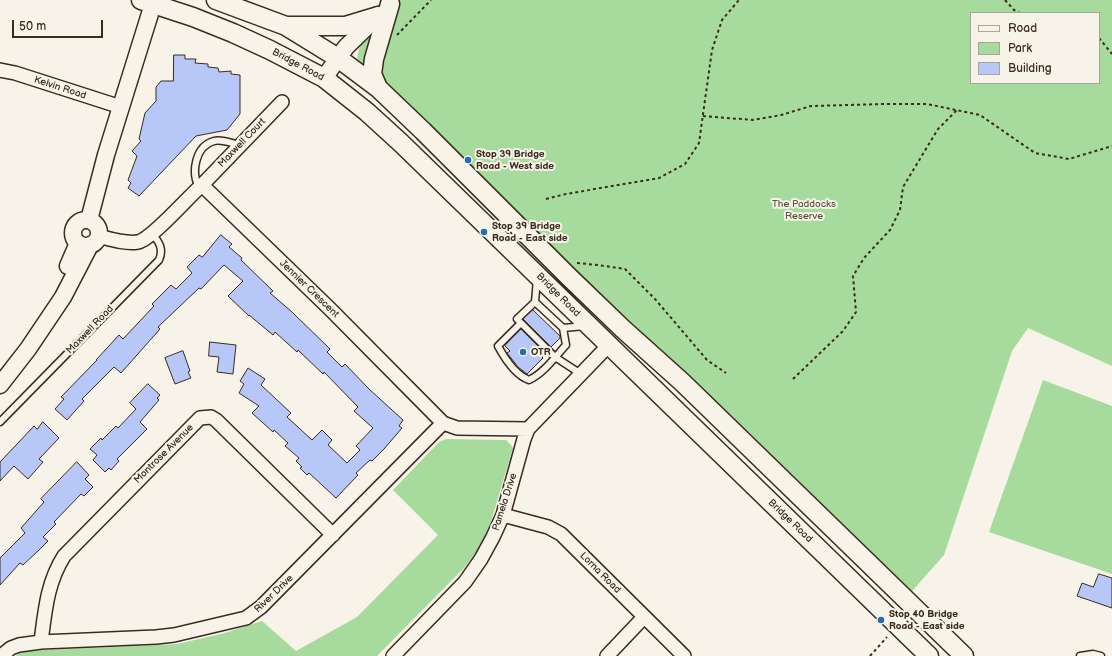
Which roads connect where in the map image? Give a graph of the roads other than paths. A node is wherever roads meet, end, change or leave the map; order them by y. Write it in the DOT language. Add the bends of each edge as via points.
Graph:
graph roads {
  1 [pos="216,0"];
  2 [pos="149,1"];
  3 [pos="387,7"];
  4 [pos="286,26"];
  5 [pos="338,58"];
  6 [pos="0,70"];
  7 [pos="324,78"];
  8 [pos="378,88"];
  9 [pos="282,102"];
  10 [pos="121,107"];
  11 [pos="239,145"];
  12 [pos="200,186"];
  13 [pos="88,220"];
  14 [pos="152,233"];
  15 [pos="89,241"];
  16 [pos="537,275"];
  17 [pos="535,302"];
  18 [pos="521,323"];
  19 [pos="589,326"];
  20 [pos="563,328"];
  21 [pos="623,329"];
  22 [pos="609,345"];
  23 [pos="555,357"];
  24 [pos="581,374"];
  25 [pos="0,384"];
  26 [pos="0,422"];
  27 [pos="444,423"];
  28 [pos="528,429"];
  29 [pos="503,515"];
  30 [pos="333,535"];
  31 [pos="644,617"];
  32 [pos="41,642"];
  33 [pos="0,656"];
  34 [pos="392,656"];
  35 [pos="607,656"];
  36 [pos="684,656"];
  37 [pos="929,656"];
  38 [pos="964,656"];
  39 [pos="1080,656"];
  40 [pos="1101,656"];
  1 -- 4 [label="main road, Bridge Road"];
  2 -- 7 [label="main road, Bridge Road" via="233,33"];
  2 -- 10 [label="street"];
  3 -- 4 [label="main road" via="345,26"];
  3 -- 5 [label="street"];
  3 -- 8 [label="main road" via="372,74"];
  4 -- 5 [label="main road, Bridge Road"];
  5 -- 7 [label="street"];
  5 -- 8 [label="main road, Bridge Road"];
  6 -- 10 [label="street, Kelvin Road"];
  7 -- 16 [label="main road, Bridge Road" via="401,143"];
  8 -- 21 [label="main road, Bridge Road"];
  9 -- 11 [label="street, Maxwell Court"];
  10 -- 13 [label="street"];
  11 -- 12 [label="street, Maxwell Court"];
  11 -- 12 [label="lane" via="214,141 205,145 195,167 196,180"];
  12 -- 14 [label="street"];
  12 -- 27 [label="street, Jennier Crescent" via="335,314"];
  13 -- 15 [label="street" via="97,226 98,231"];
  13 -- 15 [label="street" via="80,221 74,227 73,236"];
  14 -- 15 [label="street" via="142,241"];
  14 -- 26 [label="lane, Maxwell Road" via="161,247 159,260"];
  15 -- 25 [label="street" via="63,297 21,359"];
  16 -- 17 [label="lane"];
  16 -- 19 [label="main road, Bridge Road"];
  17 -- 18 [label="lane" via="517,320"];
  17 -- 20 [label="lane"];
  18 -- 23 [label="lane"];
  18 -- 23 [label="lane" via="498,346 505,359 522,378 529,380 536,377"];
  19 -- 20 [label="lane"];
  19 -- 22 [label="main road, Bridge Road"];
  20 -- 23 [label="lane" via="566,345"];
  21 -- 22 [label="main road"];
  21 -- 38 [label="main road, Bridge Road" via="682,382"];
  22 -- 24 [label="street, Pamela Drive"];
  22 -- 37 [label="main road, Bridge Road"];
  23 -- 24 [label="lane"];
  24 -- 28 [label="street, Pamela Drive"];
  27 -- 28 [label="street, Jennier Crescent" via="456,428"];
  27 -- 30 [label="street, River Drive"];
  28 -- 29 [label="street, Pamela Drive"];
  29 -- 31 [label="street, Lorna Road" via="548,527 561,534"];
  29 -- 34 [label="street, Pamela Drive" via="496,532 465,582"];
  30 -- 32 [label="street, River Drive" via="261,607 246,618 156,637"];
  30 -- 32 [label="street, Montrose Avenue" via="216,420 211,417 200,418 64,556 50,584"];
  31 -- 35 [label="street"];
  31 -- 36 [label="street, Lorna Road"];
  32 -- 33 [label="street, River Drive" via="19,645"];
  39 -- 40 [label="lane"];
}
